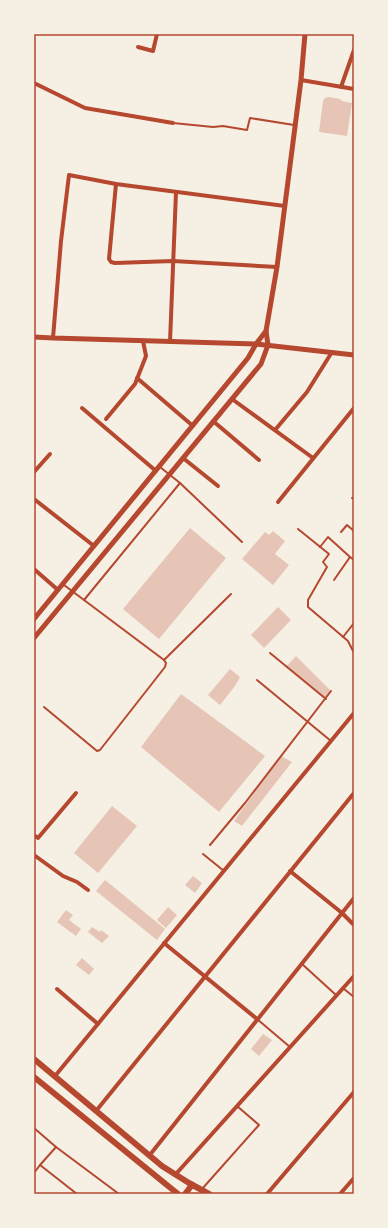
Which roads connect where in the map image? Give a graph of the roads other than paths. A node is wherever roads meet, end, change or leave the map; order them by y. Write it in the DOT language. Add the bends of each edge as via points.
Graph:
graph roads {
  1 [pos="157,34"];
  2 [pos="305,34"];
  3 [pos="138,47"];
  4 [pos="354,50"];
  5 [pos="301,80"];
  6 [pos="34,83"];
  7 [pos="341,87"];
  8 [pos="354,89"];
  9 [pos="173,123"];
  10 [pos="295,125"];
  11 [pos="116,184"];
  12 [pos="176,192"];
  13 [pos="285,206"];
  14 [pos="174,262"];
  15 [pos="277,267"];
  16 [pos="266,331"];
  17 [pos="34,336"];
  18 [pos="53,338"];
  19 [pos="143,341"];
  20 [pos="170,342"];
  21 [pos="256,344"];
  22 [pos="268,345"];
  23 [pos="332,352"];
  24 [pos="354,355"];
  25 [pos="137,378"];
  26 [pos="232,399"];
  27 [pos="82,408"];
  28 [pos="354,408"];
  29 [pos="106,419"];
  30 [pos="213,421"];
  31 [pos="193,426"];
  32 [pos="275,430"];
  33 [pos="50,454"];
  34 [pos="183,458"];
  35 [pos="314,458"];
  36 [pos="259,460"];
  37 [pos="158,469"];
  38 [pos="34,472"];
  39 [pos="169,474"];
  40 [pos="180,483"];
  41 [pos="218,486"];
  42 [pos="34,499"];
  43 [pos="278,502"];
  44 [pos="298,529"];
  45 [pos="354,531"];
  46 [pos="341,532"];
  47 [pos="242,542"];
  48 [pos="94,546"];
  49 [pos="320,547"];
  50 [pos="350,558"];
  51 [pos="354,560"];
  52 [pos="34,569"];
  53 [pos="334,580"];
  54 [pos="63,584"];
  55 [pos="58,590"];
  56 [pos="73,591"];
  57 [pos="231,594"];
  58 [pos="84,600"];
  59 [pos="34,619"];
  60 [pos="354,623"];
  61 [pos="343,637"];
  62 [pos="34,638"];
  63 [pos="270,653"];
  64 [pos="354,653"];
  65 [pos="164,660"];
  66 [pos="257,680"];
  67 [pos="331,691"];
  68 [pos="326,698"];
  69 [pos="44,707"];
  70 [pos="354,713"];
  71 [pos="308,722"];
  72 [pos="331,741"];
  73 [pos="76,793"];
  74 [pos="354,793"];
  75 [pos="34,834"];
  76 [pos="210,845"];
  77 [pos="203,854"];
  78 [pos="34,855"];
  79 [pos="224,871"];
  80 [pos="290,871"];
  81 [pos="88,890"];
  82 [pos="354,898"];
  83 [pos="342,913"];
  84 [pos="354,925"];
  85 [pos="164,943"];
  86 [pos="302,963"];
  87 [pos="205,976"];
  88 [pos="354,976"];
  89 [pos="343,988"];
  90 [pos="57,989"];
  91 [pos="336,995"];
  92 [pos="354,997"];
  93 [pos="257,1019"];
  94 [pos="98,1024"];
  95 [pos="290,1047"];
  96 [pos="34,1059"];
  97 [pos="54,1076"];
  98 [pos="34,1077"];
  99 [pos="46,1087"];
  100 [pos="354,1092"];
  101 [pos="237,1106"];
  102 [pos="96,1111"];
  103 [pos="34,1128"];
  104 [pos="56,1147"];
  105 [pos="149,1156"];
  106 [pos="40,1165"];
  107 [pos="34,1173"];
  108 [pos="175,1174"];
  109 [pos="354,1178"];
  110 [pos="166,1185"];
  111 [pos="192,1185"];
  112 [pos="200,1192"];
  113 [pos="77,1194"];
  114 [pos="119,1194"];
  115 [pos="178,1194"];
  116 [pos="185,1194"];
  117 [pos="209,1194"];
  118 [pos="267,1194"];
  119 [pos="340,1194"];
  1 -- 3 [label="street" via="153,51"];
  2 -- 5 [label="street"];
  4 -- 7 [label="street"];
  5 -- 7 [label="street"];
  5 -- 10 [label="street"];
  6 -- 9 [label="street" via="85,108"];
  7 -- 8 [label="street"];
  9 -- 10 [label="lane" via="247,130 250,118"];
  10 -- 13 [label="street"];
  11 -- 12 [label="street"];
  11 -- 14 [label="street" via="109,259 111,262"];
  11 -- 18 [label="street" via="69,175"];
  12 -- 13 [label="street"];
  12 -- 14 [label="street"];
  13 -- 15 [label="street"];
  14 -- 15 [label="street"];
  14 -- 20 [label="street"];
  15 -- 16 [label="street"];
  16 -- 21 [label="street"];
  16 -- 22 [label="street"];
  17 -- 18 [label="street"];
  18 -- 19 [label="street"];
  19 -- 20 [label="street"];
  19 -- 25 [label="street" via="146,356"];
  20 -- 21 [label="street"];
  21 -- 22 [label="street"];
  21 -- 31 [label="street" via="248,358"];
  22 -- 23 [label="street"];
  22 -- 26 [label="street" via="261,364"];
  23 -- 24 [label="street"];
  23 -- 32 [label="street" via="307,392"];
  25 -- 29 [label="street" via="135,384"];
  25 -- 31 [label="street"];
  26 -- 30 [label="street"];
  26 -- 32 [label="street"];
  27 -- 37 [label="street"];
  28 -- 35 [label="street"];
  30 -- 34 [label="street"];
  30 -- 36 [label="street"];
  31 -- 37 [label="street"];
  32 -- 35 [label="street"];
  33 -- 38 [label="street"];
  34 -- 39 [label="street"];
  34 -- 41 [label="street"];
  35 -- 43 [label="street"];
  37 -- 39 [label="lane"];
  37 -- 48 [label="street"];
  39 -- 40 [label="lane"];
  39 -- 56 [label="street"];
  40 -- 47 [label="lane"];
  40 -- 58 [label="lane"];
  42 -- 48 [label="street"];
  44 -- 49 [label="lane"];
  45 -- 46 [label="lane" via="347,525"];
  48 -- 54 [label="street"];
  49 -- 50 [label="lane" via="328,538"];
  49 -- 61 [label="lane" via="329,554 323,562 328,567 308,600 308,607"];
  50 -- 51 [label="lane"];
  50 -- 53 [label="lane"];
  52 -- 55 [label="street"];
  54 -- 55 [label="street"];
  54 -- 56 [label="lane"];
  55 -- 59 [label="street"];
  56 -- 58 [label="lane"];
  56 -- 62 [label="street"];
  57 -- 65 [label="lane"];
  58 -- 65 [label="lane"];
  60 -- 61 [label="lane"];
  61 -- 64 [label="lane"];
  63 -- 68 [label="lane"];
  65 -- 69 [label="lane" via="165,667 100,750 97,751"];
  66 -- 71 [label="lane"];
  67 -- 68 [label="lane"];
  68 -- 71 [label="lane"];
  70 -- 72 [label="street"];
  71 -- 72 [label="lane"];
  71 -- 76 [label="lane"];
  72 -- 79 [label="street"];
  73 -- 75 [label="street" via="38,838"];
  74 -- 80 [label="street"];
  77 -- 79 [label="lane"];
  78 -- 81 [label="street"];
  79 -- 85 [label="street"];
  80 -- 83 [label="street"];
  80 -- 87 [label="street"];
  82 -- 83 [label="street"];
  83 -- 84 [label="street"];
  83 -- 86 [label="street"];
  85 -- 87 [label="street"];
  85 -- 94 [label="street"];
  86 -- 91 [label="lane"];
  86 -- 93 [label="street"];
  87 -- 93 [label="street"];
  87 -- 102 [label="street"];
  88 -- 89 [label="street"];
  89 -- 91 [label="street"];
  89 -- 92 [label="lane"];
  90 -- 94 [label="street"];
  91 -- 95 [label="street"];
  93 -- 95 [label="lane"];
  93 -- 105 [label="street"];
  94 -- 97 [label="street"];
  95 -- 101 [label="street"];
  96 -- 97 [label="main road"];
  97 -- 99 [label="main road"];
  97 -- 102 [label="main road"];
  98 -- 99 [label="main road"];
  99 -- 110 [label="main road"];
  100 -- 118 [label="street"];
  101 -- 108 [label="street"];
  101 -- 112 [label="lane" via="260,1125"];
  102 -- 105 [label="main road"];
  103 -- 104 [label="lane"];
  104 -- 106 [label="lane"];
  104 -- 114 [label="lane"];
  105 -- 108 [label="main road"];
  106 -- 107 [label="lane"];
  106 -- 113 [label="lane"];
  108 -- 110 [label="main road"];
  108 -- 111 [label="main road"];
  109 -- 119 [label="street"];
  110 -- 115 [label="main road"];
  111 -- 112 [label="main road"];
  111 -- 116 [label="main road"];
  112 -- 117 [label="main road"];
}
